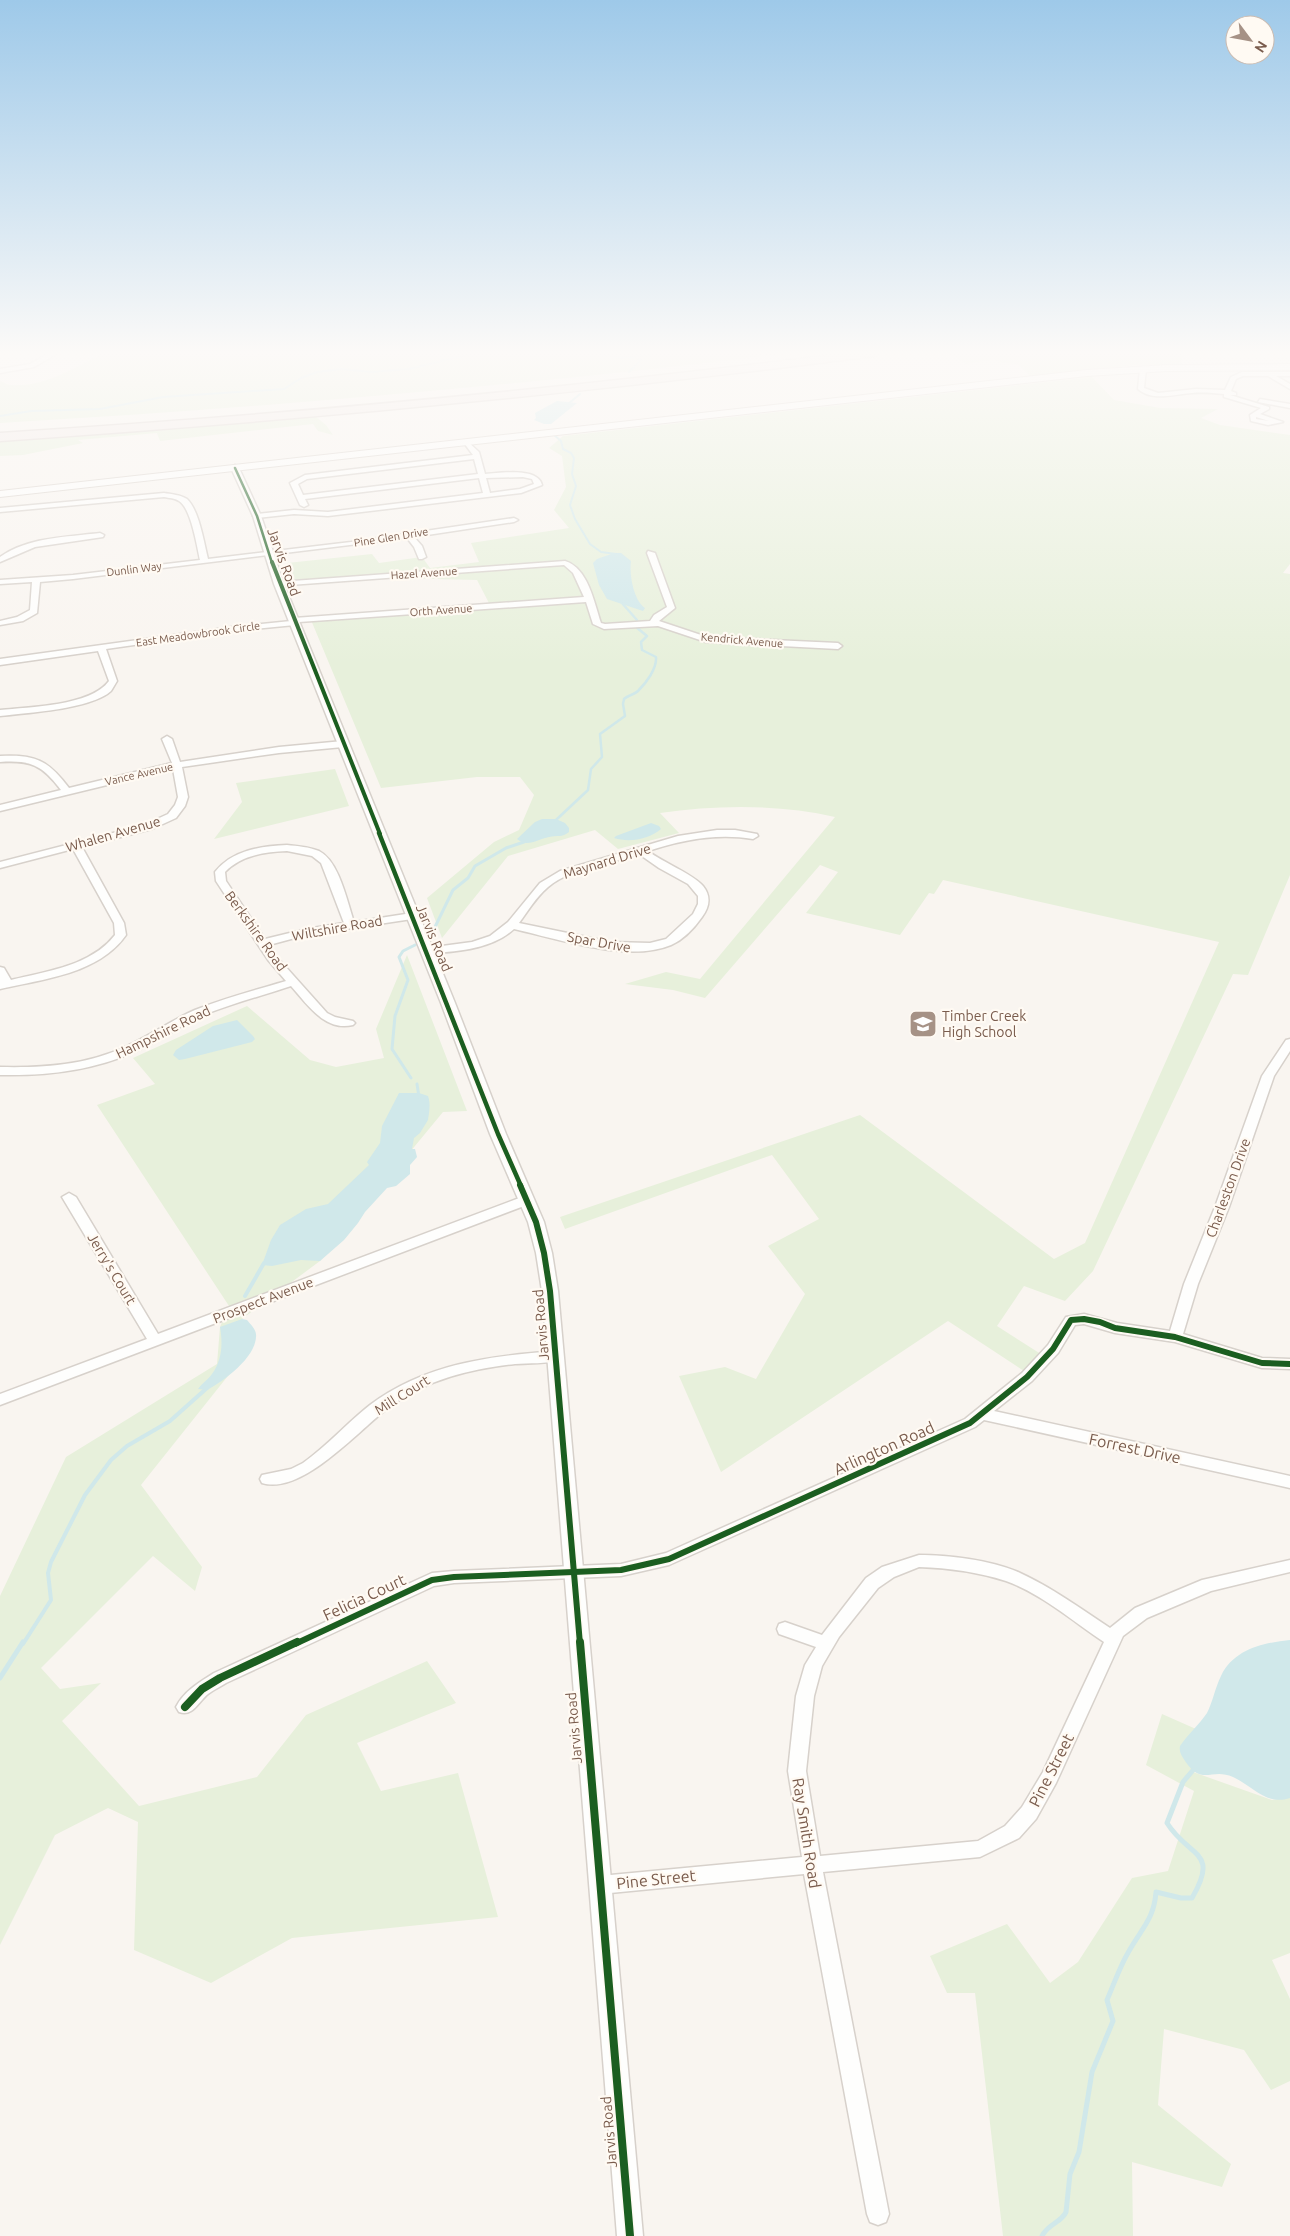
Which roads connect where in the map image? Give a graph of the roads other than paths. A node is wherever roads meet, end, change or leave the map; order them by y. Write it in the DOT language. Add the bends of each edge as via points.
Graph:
graph roads {
  1 [pos="330,457"];
  2 [pos="474,457"];
  3 [pos="477,457"];
  4 [pos="235,468"];
  5 [pos="482,476"];
  6 [pos="0,494"];
  7 [pos="487,495"];
  8 [pos="300,497"];
  9 [pos="0,498"];
  10 [pos="0,510"];
  11 [pos="298,512"];
  12 [pos="256,516"];
  13 [pos="514,520"];
  14 [pos="100,535"];
  15 [pos="408,535"];
  16 [pos="268,553"];
  17 [pos="652,553"];
  18 [pos="422,557"];
  19 [pos="0,560"];
  20 [pos="204,560"];
  21 [pos="568,564"];
  22 [pos="36,580"];
  23 [pos="0,582"];
  24 [pos="279,584"];
  25 [pos="588,599"];
  26 [pos="294,622"];
  27 [pos="0,623"];
  28 [pos="653,623"];
  29 [pos="838,646"];
  30 [pos="101,648"];
  31 [pos="0,662"];
  32 [pos="0,713"];
  33 [pos="167,739"];
  34 [pos="342,741"];
  35 [pos="0,759"];
  36 [pos="177,765"];
  37 [pos="66,791"];
  38 [pos="0,808"];
  39 [pos="753,836"];
  40 [pos="76,845"];
  41 [pos="641,851"];
  42 [pos="0,865"];
  43 [pos="412,916"];
  44 [pos="511,925"];
  45 [pos="350,926"];
  46 [pos="262,943"];
  47 [pos="427,952"];
  48 [pos="0,970"];
  49 [pos="294,982"];
  50 [pos="3,985"];
  51 [pos="349,1023"];
  52 [pos="1290,1043"];
  53 [pos="0,1071"];
  54 [pos="69,1197"];
  55 [pos="527,1200"];
  56 [pos="1174,1337"];
  57 [pos="155,1341"];
  58 [pos="555,1356"];
  59 [pos="1290,1364"];
  60 [pos="0,1400"];
  61 [pos="981,1414"];
  62 [pos="268,1479"];
  63 [pos="1290,1482"];
  64 [pos="1290,1566"];
  65 [pos="573,1571"];
  66 [pos="785,1629"];
  67 [pos="1113,1639"];
  68 [pos="825,1643"];
  69 [pos="185,1707"];
  70 [pos="812,1864"];
  71 [pos="600,1885"];
  72 [pos="878,2214"];
  73 [pos="630,2236"];
  1 -- 4 [label="main road"];
  2 -- 8 [label="street" via="309,476 294,483"];
  3 -- 5 [label="street"];
  4 -- 6 [label="main road"];
  4 -- 12 [label="street, Jarvis Road"];
  5 -- 7 [label="street"];
  5 -- 7 [label="street" via="523,475 538,482 530,490"];
  5 -- 8 [label="street"];
  7 -- 11 [label="street" via="328,514"];
  8 -- 11 [label="street" via="304,504"];
  9 -- 10 [label="street"];
  10 -- 20 [label="street" via="164,495 178,498 186,501 190,510"];
  11 -- 12 [label="street"];
  12 -- 16 [label="street, Jarvis Road"];
  13 -- 15 [label="street, Pine Glen Drive"];
  14 -- 19 [label="street" via="42,543"];
  15 -- 16 [label="street, Pine Glen Drive"];
  15 -- 18 [label="street" via="418,546"];
  16 -- 20 [label="street, Dunlin Way"];
  16 -- 24 [label="street, Jarvis Road"];
  17 -- 28 [label="street" via="672,608"];
  20 -- 22 [label="street, Dunlin Way"];
  21 -- 24 [label="street, Hazel Avenue"];
  21 -- 25 [label="street, Kendrick Avenue" via="578,573"];
  22 -- 23 [label="street, Dunlin Way"];
  22 -- 27 [label="street" via="34,611 20,619"];
  24 -- 26 [label="street, Jarvis Road"];
  25 -- 26 [label="street, Orth Avenue"];
  25 -- 28 [label="street, Kendrick Avenue" via="599,625"];
  26 -- 30 [label="street, East Meadowbrook Circle"];
  26 -- 34 [label="street, Jarvis Road"];
  28 -- 29 [label="street, Kendrick Avenue" via="666,624 706,639"];
  30 -- 31 [label="street, East Meadowbrook Circle"];
  30 -- 32 [label="street" via="113,681 104,693 85,700"];
  33 -- 36 [label="street, Whalen Avenue"];
  34 -- 36 [label="street, Vance Avenue"];
  34 -- 43 [label="street, Jarvis Road"];
  35 -- 37 [label="street" via="43,765"];
  36 -- 37 [label="street, Vance Avenue"];
  36 -- 40 [label="street, Whalen Avenue" via="183,801 172,816 148,827"];
  37 -- 38 [label="street, Vance Avenue"];
  39 -- 41 [label="street, Maynard Drive" via="731,833 698,835"];
  40 -- 42 [label="street, Whalen Avenue"];
  40 -- 50 [label="street" via="119,923 121,935 111,949 90,961"];
  41 -- 44 [label="street, Maynard Drive" via="556,878 536,893"];
  41 -- 44 [label="street, Spar Drive" via="692,882 702,893 700,913 671,941 651,947 628,948"];
  43 -- 45 [label="street, Wiltshire Road"];
  43 -- 47 [label="street, Jarvis Road"];
  44 -- 47 [label="street, Maynard Drive" via="499,936 486,941"];
  45 -- 46 [label="street, Wiltshire Road"];
  45 -- 46 [label="street, Berkshire Road" via="324,860 301,850 269,849 233,859 219,874"];
  46 -- 49 [label="street, Berkshire Road"];
  47 -- 55 [label="street, Jarvis Road"];
  48 -- 50 [label="street"];
  49 -- 51 [label="street, Berkshire Road" via="325,1016"];
  49 -- 53 [label="street, Hampshire Road" via="198,1013 110,1058 52,1070"];
  52 -- 56 [label="street, Charleston Drive" via="1268,1076"];
  54 -- 57 [label="street, Jerry's Court"];
  55 -- 57 [label="street, Prospect Avenue"];
  55 -- 58 [label="street, Jarvis Road" via="544,1253"];
  56 -- 59 [label="street" via="1262,1363"];
  56 -- 61 [label="street, Arlington Road" via="1115,1328 1084,1319 1071,1320 1054,1350 1027,1377"];
  57 -- 60 [label="street, Prospect Avenue"];
  58 -- 62 [label="street, Mill Court" via="502,1360 434,1374 377,1409 306,1469"];
  58 -- 65 [label="street, Jarvis Road"];
  61 -- 63 [label="street, Forrest Drive"];
  61 -- 65 [label="street, Arlington Road" via="970,1423 669,1559 620,1570"];
  64 -- 67 [label="street, Pine Street" via="1208,1585 1142,1612 1117,1631"];
  65 -- 69 [label="street, Felicia Court" via="432,1580 220,1678 202,1689"];
  65 -- 71 [label="street, Jarvis Road"];
  66 -- 68 [label="street"];
  67 -- 68 [label="street, Ray Smith Road" via="1049,1596 1011,1576 953,1562 919,1561 888,1572 872,1582"];
  67 -- 70 [label="street, Pine Street" via="1050,1777 1029,1813 1012,1832 980,1849"];
  68 -- 70 [label="street, Ray Smith Road" via="814,1664 805,1696 797,1770"];
  70 -- 71 [label="street, Pine Street"];
  70 -- 72 [label="street, Ray Smith Road"];
  71 -- 73 [label="street, Jarvis Road"];
}
